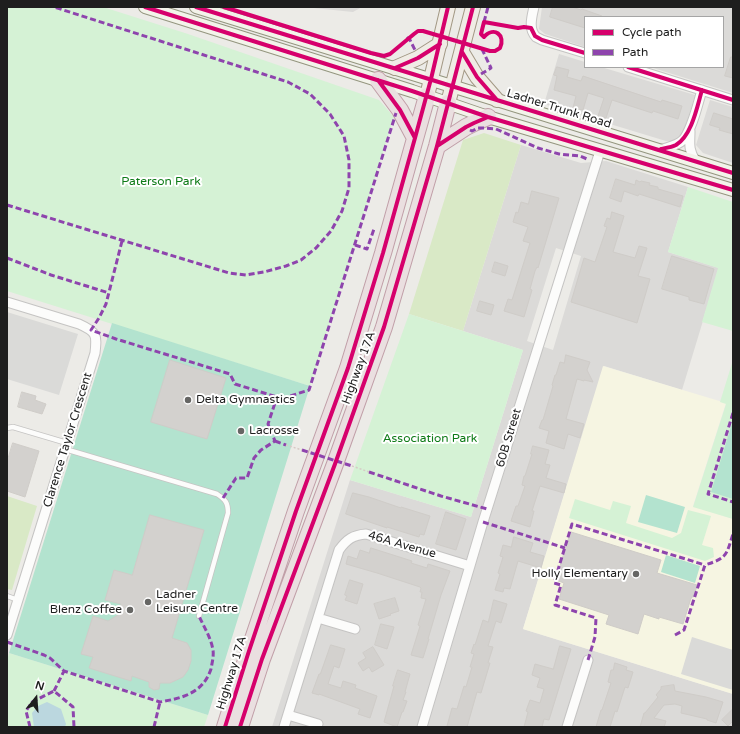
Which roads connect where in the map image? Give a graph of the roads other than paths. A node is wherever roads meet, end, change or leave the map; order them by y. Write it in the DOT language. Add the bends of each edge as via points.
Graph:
graph roads {
  1 [pos="145,7"];
  2 [pos="196,7"];
  3 [pos="448,7"];
  4 [pos="473,7"];
  5 [pos="534,7"];
  6 [pos="440,44"];
  7 [pos="462,52"];
  8 [pos="584,53"];
  9 [pos="395,68"];
  10 [pos="631,68"];
  11 [pos="431,79"];
  12 [pos="378,80"];
  13 [pos="453,86"];
  14 [pos="702,90"];
  15 [pos="427,96"];
  16 [pos="497,100"];
  17 [pos="733,100"];
  18 [pos="448,103"];
  19 [pos="488,117"];
  20 [pos="690,127"];
  21 [pos="415,138"];
  22 [pos="437,146"];
  23 [pos="660,150"];
  24 [pos="600,151"];
  25 [pos="696,160"];
  26 [pos="733,173"];
  27 [pos="733,190"];
  28 [pos="7,302"];
  29 [pos="7,428"];
  30 [pos="66,446"];
  31 [pos="470,566"];
  32 [pos="7,596"];
  33 [pos="18,600"];
  34 [pos="199,616"];
  35 [pos="318,618"];
  36 [pos="355,629"];
  37 [pos="7,635"];
  38 [pos="588,660"];
  39 [pos="288,715"];
  40 [pos="318,724"];
  41 [pos="225,727"];
  42 [pos="240,727"];
  43 [pos="284,727"];
  44 [pos="422,727"];
  45 [pos="567,727"];
  1 -- 12 [label="main road"];
  2 -- 9 [label="main road, Ladner Trunk Road"];
  3 -- 6 [label="main road, Highway 17A"];
  4 -- 7 [label="main road, Highway 17A"];
  5 -- 8 [label="street" via="531,28 535,36"];
  6 -- 9 [label="main road"];
  6 -- 11 [label="main road, Highway 17A"];
  7 -- 13 [label="main road, Highway 17A"];
  7 -- 16 [label="main road" via="477,77"];
  9 -- 11 [label="main road, Ladner Trunk Road"];
  10 -- 14 [label="street"];
  11 -- 13 [label="main road, Ladner Trunk Road"];
  11 -- 15 [label="main road, Highway 17A"];
  12 -- 15 [label="main road"];
  12 -- 21 [label="highway" via="400,110"];
  13 -- 16 [label="main road, Ladner Trunk Road"];
  13 -- 18 [label="main road, Highway 17A"];
  14 -- 17 [label="street"];
  14 -- 20 [label="street"];
  15 -- 18 [label="main road"];
  15 -- 21 [label="highway, Highway 17A"];
  16 -- 23 [label="main road, Ladner Trunk Road"];
  18 -- 19 [label="main road"];
  18 -- 22 [label="highway, Highway 17A"];
  19 -- 22 [label="highway" via="474,122"];
  19 -- 24 [label="main road"];
  20 -- 23 [label="street" via="683,140 675,146"];
  20 -- 25 [label="street" via="691,153"];
  21 -- 41 [label="highway, Highway 17A" via="348,368 296,511"];
  22 -- 42 [label="highway, Highway 17A" via="384,327 336,464 262,659"];
  23 -- 25 [label="main road, Ladner Trunk Road"];
  24 -- 27 [label="main road"];
  24 -- 31 [label="street, 60B Street"];
  25 -- 26 [label="main road, Ladner Trunk Road"];
  28 -- 30 [label="street, Clarence Taylor Crescent" via="79,324 91,330 96,339 95,353"];
  29 -- 30 [label="lane" via="13,427"];
  30 -- 33 [label="street, Clarence Taylor Crescent"];
  30 -- 34 [label="lane" via="223,498 228,505 228,513"];
  31 -- 35 [label="street, 46A Avenue" via="366,534 357,535 350,538 339,550"];
  31 -- 44 [label="street, 60B Street"];
  32 -- 33 [label="lane"];
  33 -- 37 [label="street, Clarence Taylor Crescent"];
  35 -- 36 [label="street"];
  35 -- 39 [label="street"];
  38 -- 45 [label="street"];
  39 -- 40 [label="street"];
  39 -- 43 [label="street"];
}
